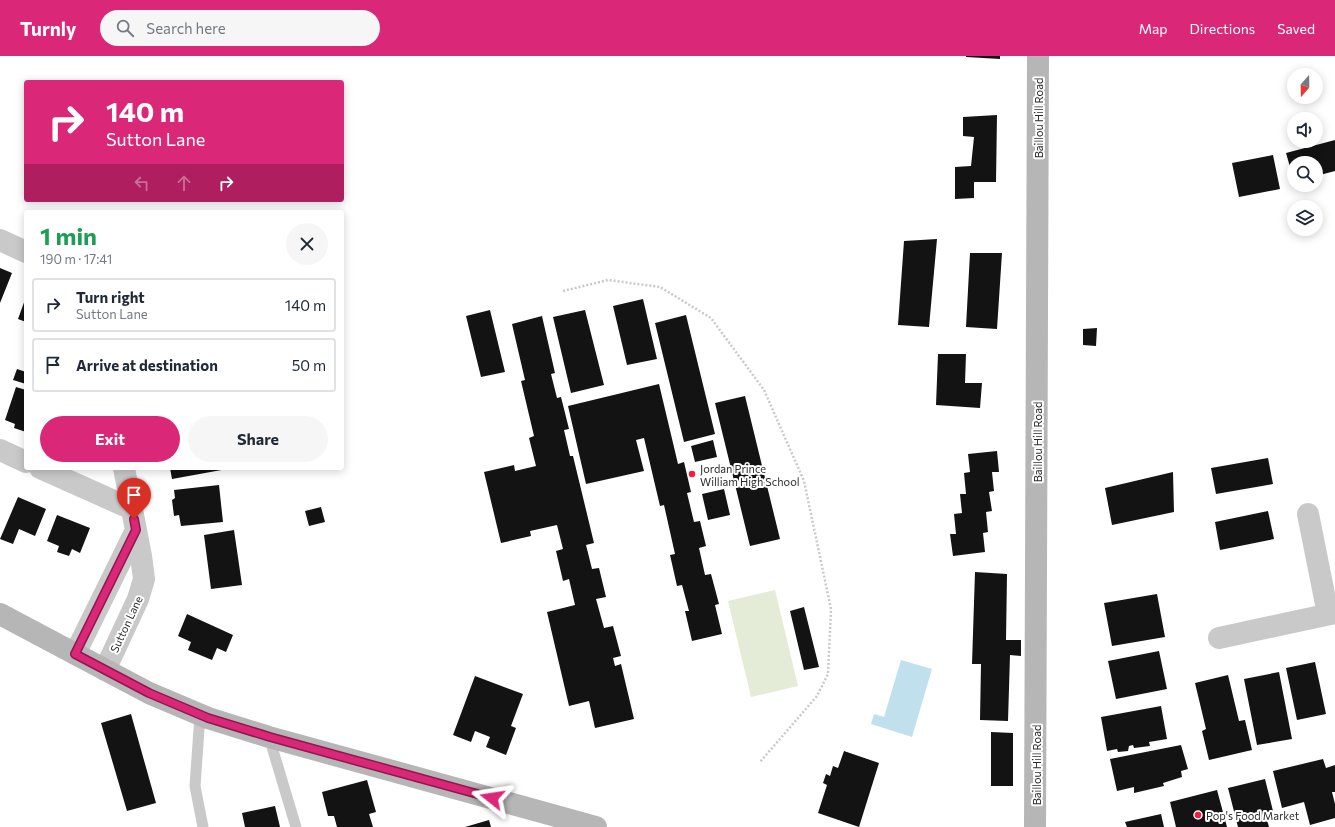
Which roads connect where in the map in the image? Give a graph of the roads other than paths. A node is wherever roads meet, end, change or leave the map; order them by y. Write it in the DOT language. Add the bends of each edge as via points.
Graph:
graph roads {
  1 [pos="1038,56"];
  2 [pos="0,240"];
  3 [pos="24,251"];
  4 [pos="0,450"];
  5 [pos="24,461"];
  6 [pos="44,470"];
  7 [pos="124,470"];
  8 [pos="132,509"];
  9 [pos="1308,514"];
  10 [pos="136,530"];
  11 [pos="0,614"];
  12 [pos="1331,614"];
  13 [pos="1219,638"];
  14 [pos="75,654"];
  15 [pos="105,670"];
  16 [pos="200,715"];
  17 [pos="270,737"];
  18 [pos="203,827"];
  19 [pos="296,827"];
  20 [pos="596,827"];
  21 [pos="1035,827"];
  1 -- 21 [label="main road, Baillou Hill Road"];
  2 -- 3 [label="street"];
  4 -- 5 [label="street"];
  6 -- 8 [label="street"];
  7 -- 8 [label="street, Sutton Lane"];
  8 -- 10 [label="street, Sutton Lane"];
  9 -- 12 [label="street"];
  10 -- 14 [label="street"];
  10 -- 15 [label="street, Sutton Lane" via="143,571 142,590"];
  11 -- 14 [label="main road"];
  12 -- 13 [label="street"];
  14 -- 15 [label="main road"];
  15 -- 16 [label="main road"];
  16 -- 17 [label="main road"];
  16 -- 18 [label="lane" via="195,786"];
  17 -- 19 [label="lane"];
  17 -- 20 [label="main road"];
}
